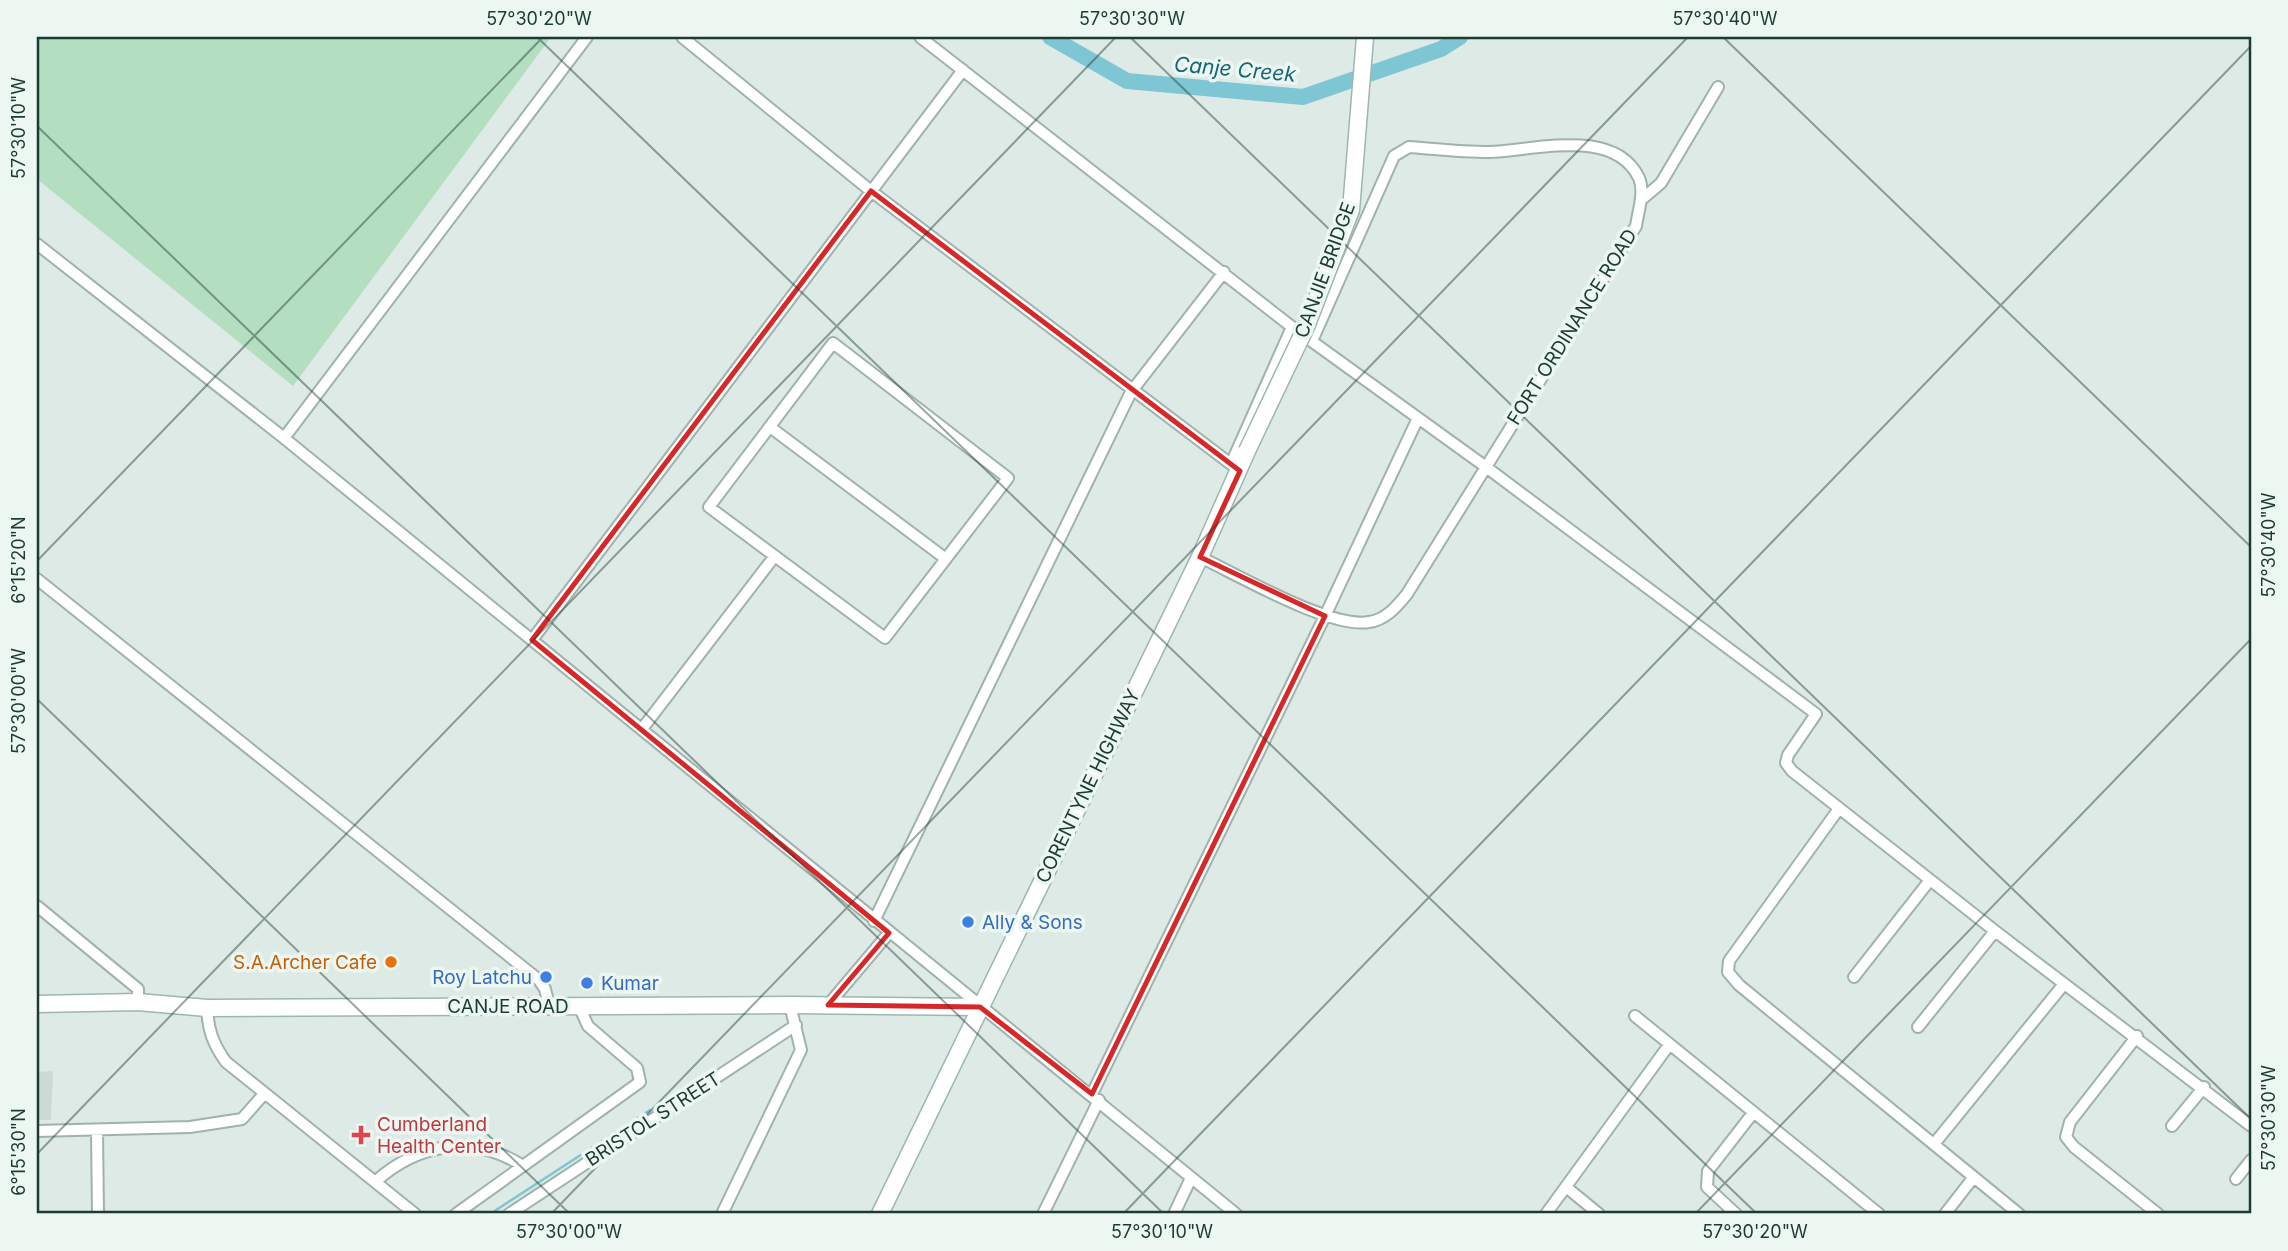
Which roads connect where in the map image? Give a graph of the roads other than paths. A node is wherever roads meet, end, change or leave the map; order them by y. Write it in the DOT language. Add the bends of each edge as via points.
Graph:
graph roads {
  1 [pos="587,37"];
  2 [pos="682,37"];
  3 [pos="920,37"];
  4 [pos="1365,37"];
  5 [pos="963,70"];
  6 [pos="1718,86"];
  7 [pos="871,191"];
  8 [pos="1641,201"];
  9 [pos="37,244"];
  10 [pos="1224,272"];
  11 [pos="1292,327"];
  12 [pos="1312,341"];
  13 [pos="1131,392"];
  14 [pos="1418,418"];
  15 [pos="770,426"];
  16 [pos="284,438"];
  17 [pos="1486,467"];
  18 [pos="1236,468"];
  19 [pos="774,557"];
  20 [pos="1200,557"];
  21 [pos="946,559"];
  22 [pos="37,579"];
  23 [pos="1325,615"];
  24 [pos="532,640"];
  25 [pos="642,729"];
  26 [pos="1838,810"];
  27 [pos="1930,880"];
  28 [pos="37,906"];
  29 [pos="874,921"];
  30 [pos="1995,931"];
  31 [pos="889,933"];
  32 [pos="1854,977"];
  33 [pos="2064,984"];
  34 [pos="138,1002"];
  35 [pos="37,1004"];
  36 [pos="790,1005"];
  37 [pos="828,1005"];
  38 [pos="549,1006"];
  39 [pos="579,1006"];
  40 [pos="980,1007"];
  41 [pos="207,1008"];
  42 [pos="1634,1016"];
  43 [pos="796,1024"];
  44 [pos="1918,1027"];
  45 [pos="2137,1036"];
  46 [pos="1669,1045"];
  47 [pos="2204,1087"];
  48 [pos="264,1094"];
  49 [pos="1095,1097"];
  50 [pos="1753,1113"];
  51 [pos="2172,1126"];
  52 [pos="2251,1126"];
  53 [pos="37,1131"];
  54 [pos="97,1132"];
  55 [pos="1934,1144"];
  56 [pos="2251,1160"];
  57 [pos="523,1166"];
  58 [pos="1191,1178"];
  59 [pos="1973,1178"];
  60 [pos="2236,1179"];
  61 [pos="376,1181"];
  62 [pos="1566,1186"];
  63 [pos="97,1214"];
  64 [pos="415,1214"];
  65 [pos="456,1214"];
  66 [pos="509,1214"];
  67 [pos="722,1214"];
  68 [pos="880,1214"];
  69 [pos="1043,1214"];
  70 [pos="1174,1214"];
  71 [pos="1236,1214"];
  72 [pos="1546,1214"];
  73 [pos="1599,1214"];
  74 [pos="1736,1214"];
  75 [pos="1879,1214"];
  76 [pos="1945,1214"];
  77 [pos="2019,1214"];
  78 [pos="2158,1214"];
  1 -- 16 [label="street"];
  2 -- 7 [label="street"];
  3 -- 5 [label="street"];
  4 -- 18 [label="main road, CANJIE BRIDGE, bridge" via="1351,210 1306,327"];
  5 -- 7 [label="street"];
  5 -- 10 [label="street"];
  6 -- 8 [label="street" via="1661,183"];
  7 -- 13 [label="street"];
  7 -- 24 [label="street"];
  8 -- 12 [label="street" via="1639,179 1620,159 1597,146 1489,152 1401,150 1394,156"];
  8 -- 17 [label="street, FORT ORDINANCE ROAD" via="1636,226"];
  9 -- 16 [label="street"];
  10 -- 11 [label="street"];
  10 -- 13 [label="street"];
  11 -- 12 [label="street"];
  11 -- 18 [label="street"];
  12 -- 14 [label="street"];
  13 -- 18 [label="street"];
  13 -- 29 [label="street"];
  14 -- 17 [label="street"];
  14 -- 23 [label="street"];
  15 -- 19 [label="street" via="709,507"];
  15 -- 21 [label="street"];
  15 -- 21 [label="street" via="833,343 1009,478"];
  16 -- 24 [label="street"];
  17 -- 23 [label="street, FORT ORDINANCE ROAD" via="1392,611 1371,622"];
  17 -- 26 [label="street" via="1816,714 1786,763"];
  18 -- 20 [label="main road, CORENTYNE HIGHWAY"];
  19 -- 21 [label="street" via="885,638"];
  19 -- 25 [label="street"];
  20 -- 23 [label="street, FORT ORDINANCE ROAD"];
  20 -- 40 [label="main road, CORENTYNE HIGHWAY"];
  22 -- 38 [label="street" via="539,980"];
  23 -- 49 [label="street"];
  24 -- 25 [label="street"];
  25 -- 29 [label="street"];
  26 -- 27 [label="street"];
  26 -- 55 [label="street" via="1729,961 1728,972"];
  27 -- 30 [label="street"];
  27 -- 32 [label="street"];
  28 -- 34 [label="street" via="138,989"];
  29 -- 31 [label="street"];
  30 -- 33 [label="street"];
  30 -- 44 [label="street"];
  31 -- 37 [label="street"];
  31 -- 40 [label="street"];
  33 -- 45 [label="street"];
  33 -- 55 [label="street"];
  34 -- 35 [label="main road, CANJE ROAD"];
  34 -- 41 [label="main road, CANJE ROAD"];
  36 -- 37 [label="main road, CANJE ROAD"];
  36 -- 39 [label="main road, CANJE ROAD"];
  36 -- 43 [label="street"];
  37 -- 40 [label="main road, CANJE ROAD"];
  38 -- 39 [label="main road, CANJE ROAD"];
  38 -- 41 [label="main road, CANJE ROAD"];
  39 -- 57 [label="street" via="588,1026 637,1068 640,1082"];
  40 -- 49 [label="street"];
  40 -- 68 [label="main road, CORENTYNE HIGHWAY"];
  41 -- 48 [label="street" via="215,1047"];
  42 -- 46 [label="street"];
  43 -- 66 [label="street, BRISTOL STREET"];
  43 -- 67 [label="street" via="801,1050"];
  45 -- 47 [label="street"];
  45 -- 78 [label="street" via="2070,1122 2066,1137"];
  46 -- 50 [label="street"];
  46 -- 62 [label="street"];
  47 -- 51 [label="street"];
  47 -- 52 [label="street"];
  48 -- 54 [label="street" via="242,1119"];
  48 -- 61 [label="street"];
  49 -- 58 [label="street"];
  49 -- 69 [label="street"];
  50 -- 74 [label="street" via="1707,1171 1707,1187"];
  50 -- 75 [label="street"];
  53 -- 54 [label="street"];
  54 -- 63 [label="street"];
  55 -- 59 [label="street"];
  56 -- 60 [label="street"];
  57 -- 61 [label="street" via="495,1150 448,1148 422,1151 394,1165"];
  57 -- 65 [label="street"];
  58 -- 70 [label="street"];
  58 -- 71 [label="street"];
  59 -- 76 [label="street"];
  59 -- 77 [label="street"];
  61 -- 64 [label="street"];
  62 -- 72 [label="street"];
  62 -- 73 [label="street"];
}
